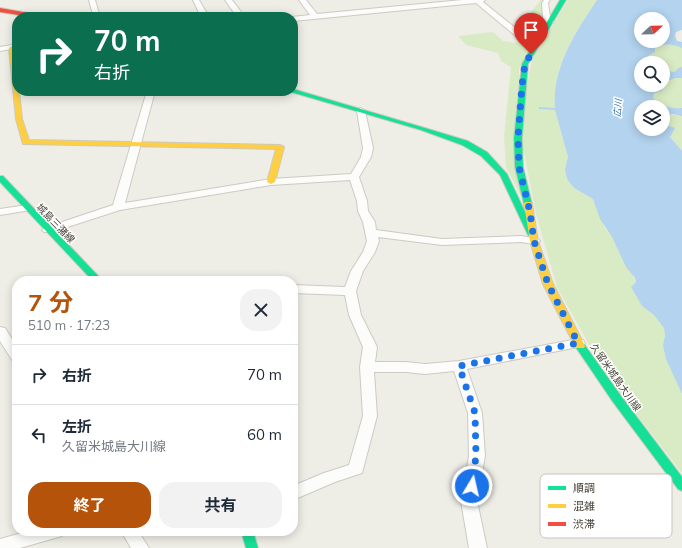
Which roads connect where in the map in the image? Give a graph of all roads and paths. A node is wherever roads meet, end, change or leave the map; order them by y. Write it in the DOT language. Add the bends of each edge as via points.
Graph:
graph roads {
  1 [pos="92,0"];
  2 [pos="196,0"];
  3 [pos="228,0"];
  4 [pos="302,0"];
  5 [pos="477,0"];
  6 [pos="482,0"];
  7 [pos="547,0"];
  8 [pos="563,0"];
  9 [pos="0,10"];
  10 [pos="12,12"];
  11 [pos="96,12"];
  12 [pos="202,12"];
  13 [pos="237,12"];
  14 [pos="315,17"];
  15 [pos="298,19"];
  16 [pos="550,21"];
  17 [pos="520,35"];
  18 [pos="12,47"];
  19 [pos="0,49"];
  20 [pos="298,92"];
  21 [pos="17,96"];
  22 [pos="150,96"];
  23 [pos="361,111"];
  24 [pos="136,145"];
  25 [pos="354,177"];
  26 [pos="0,178"];
  27 [pos="271,182"];
  28 [pos="27,208"];
  29 [pos="118,208"];
  30 [pos="0,212"];
  31 [pos="48,230"];
  32 [pos="371,233"];
  33 [pos="534,241"];
  34 [pos="93,276"];
  35 [pos="298,289"];
  36 [pos="350,290"];
  37 [pos="0,330"];
  38 [pos="578,343"];
  39 [pos="12,349"];
  40 [pos="459,366"];
  41 [pos="367,367"];
  42 [pos="682,486"];
  43 [pos="298,491"];
  44 [pos="37,536"];
  45 [pos="132,536"];
  46 [pos="248,536"];
  47 [pos="0,546"];
  48 [pos="140,548"];
  49 [pos="252,548"];
  50 [pos="478,548"];
  1 -- 11 [label="street"];
  2 -- 12 [label="street"];
  3 -- 13 [label="street"];
  4 -- 14 [label="street"];
  5 -- 6 [label="street"];
  5 -- 14 [label="street"];
  5 -- 17 [label="street"];
  7 -- 16 [label="street" via="547,18"];
  8 -- 16 [label="main road, 久留米城島大川線"];
  9 -- 10 [label="main road"];
  14 -- 15 [label="street"];
  16 -- 33 [label="main road, 久留米城島大川線" via="525,64 518,138 519,167"];
  18 -- 19 [label="street"];
  20 -- 23 [label="main road"];
  21 -- 24 [label="main road" via="19,119 26,142"];
  22 -- 24 [label="street"];
  23 -- 25 [label="street" via="368,148 366,157"];
  23 -- 33 [label="main road" via="465,143 484,154 503,174"];
  24 -- 27 [label="main road" via="280,147"];
  24 -- 29 [label="street"];
  25 -- 27 [label="street"];
  25 -- 32 [label="street"];
  26 -- 28 [label="main road, 城島三潴線"];
  27 -- 29 [label="street"];
  28 -- 30 [label="street"];
  28 -- 31 [label="main road, 城島三潴線"];
  29 -- 31 [label="street"];
  31 -- 34 [label="main road, 城島三潴線"];
  32 -- 33 [label="street" via="437,242 521,239"];
  32 -- 36 [label="street" via="373,241 369,252 357,271"];
  33 -- 38 [label="main road, 久留米城島大川線" via="548,284"];
  35 -- 36 [label="street"];
  36 -- 41 [label="street" via="355,315 370,347"];
  37 -- 39 [label="street"];
  38 -- 40 [label="street"];
  38 -- 42 [label="main road, 久留米城島大川線"];
  40 -- 41 [label="street" via="425,369"];
  40 -- 50 [label="street" via="475,413 476,456 469,501"];
  41 -- 43 [label="street" via="370,416 356,469"];
  44 -- 47 [label="street"];
  45 -- 48 [label="street"];
  46 -- 49 [label="main road"];
}
